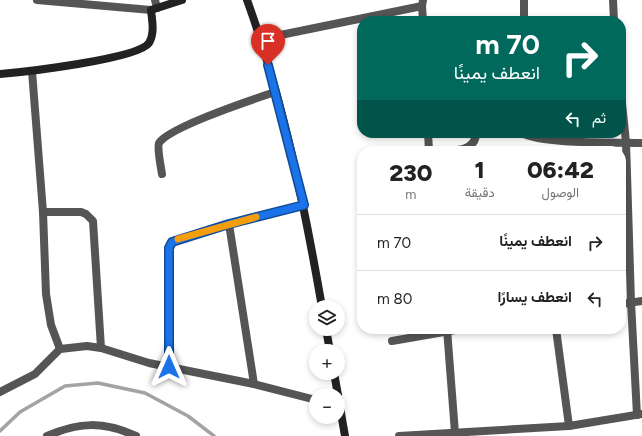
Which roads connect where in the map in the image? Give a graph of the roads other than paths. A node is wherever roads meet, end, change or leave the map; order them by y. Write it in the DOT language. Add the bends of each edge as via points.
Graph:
graph roads {
  1 [pos="37,0"];
  2 [pos="182,0"];
  3 [pos="247,0"];
  4 [pos="524,0"];
  5 [pos="613,0"];
  6 [pos="422,3"];
  7 [pos="154,6"];
  8 [pos="364,16"];
  9 [pos="423,16"];
  10 [pos="524,16"];
  11 [pos="614,16"];
  12 [pos="357,18"];
  13 [pos="261,39"];
  14 [pos="32,71"];
  15 [pos="0,74"];
  16 [pos="275,92"];
  17 [pos="537,138"];
  18 [pos="626,138"];
  19 [pos="626,142"];
  20 [pos="642,143"];
  21 [pos="162,174"];
  22 [pos="304,205"];
  23 [pos="43,212"];
  24 [pos="229,224"];
  25 [pos="321,300"];
  26 [pos="642,301"];
  27 [pos="631,302"];
  28 [pos="626,303"];
  29 [pos="427,334"];
  30 [pos="447,334"];
  31 [pos="557,334"];
  32 [pos="392,341"];
  33 [pos="101,348"];
  34 [pos="60,349"];
  35 [pos="169,367"];
  36 [pos="254,384"];
  37 [pos="0,392"];
  38 [pos="309,398"];
  39 [pos="640,415"];
  40 [pos="343,424"];
  41 [pos="569,426"];
  42 [pos="455,433"];
  43 [pos="514,433"];
  44 [pos="48,436"];
  45 [pos="136,436"];
  46 [pos="345,436"];
  47 [pos="399,436"];
  1 -- 7 [label="street"];
  2 -- 7 [label="street"];
  3 -- 13 [label="street"];
  4 -- 10 [label="street"];
  5 -- 11 [label="street"];
  6 -- 8 [label="street"];
  6 -- 9 [label="street"];
  7 -- 14 [label="street" via="151,38 142,49 111,58"];
  12 -- 13 [label="street"];
  13 -- 16 [label="street"];
  14 -- 15 [label="street"];
  14 -- 23 [label="street"];
  16 -- 21 [label="street" via="199,119 162,140 159,147"];
  16 -- 22 [label="street"];
  17 -- 19 [label="street"];
  18 -- 19 [label="street"];
  19 -- 20 [label="street"];
  19 -- 27 [label="street"];
  22 -- 24 [label="street"];
  22 -- 25 [label="street"];
  23 -- 33 [label="street" via="81,212 93,221"];
  23 -- 34 [label="street" via="46,294 51,325"];
  24 -- 35 [label="street" via="176,240 169,248"];
  24 -- 36 [label="street"];
  26 -- 27 [label="street"];
  27 -- 28 [label="street"];
  27 -- 39 [label="street"];
  29 -- 32 [label="street"];
  30 -- 42 [label="street"];
  31 -- 41 [label="street"];
  33 -- 34 [label="street" via="87,346"];
  33 -- 35 [label="street"];
  34 -- 37 [label="street" via="35,374"];
  35 -- 36 [label="street"];
  36 -- 38 [label="street"];
  39 -- 41 [label="street"];
  40 -- 46 [label="street"];
  41 -- 43 [label="street"];
  42 -- 43 [label="street"];
  42 -- 47 [label="street"];
  44 -- 45 [label="street" via="67,428 92,424 121,429"];
}
